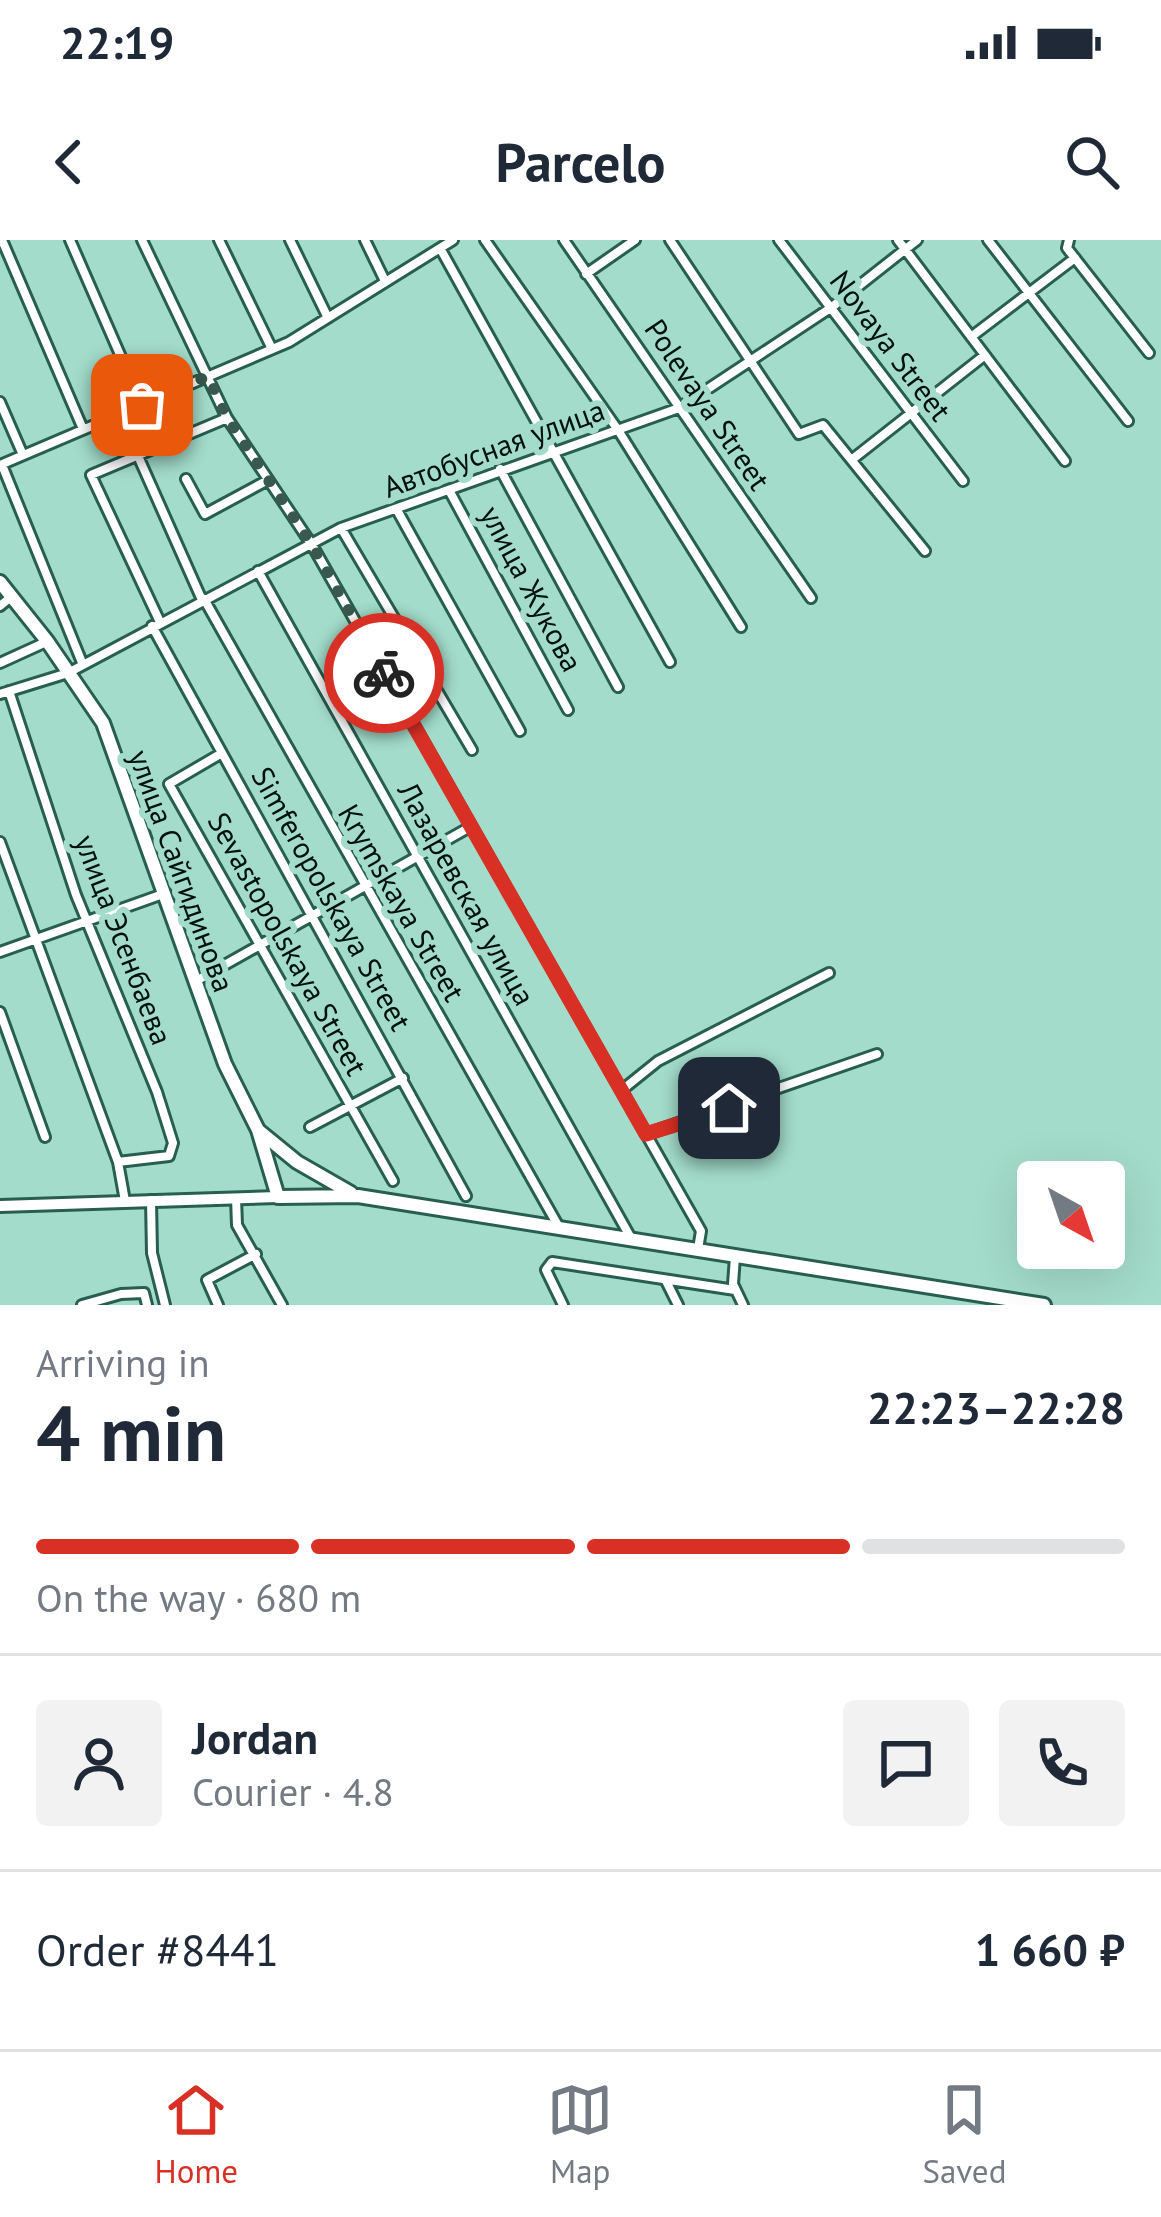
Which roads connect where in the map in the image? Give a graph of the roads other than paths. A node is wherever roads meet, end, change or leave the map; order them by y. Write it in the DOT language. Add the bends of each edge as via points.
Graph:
graph roads {
  1 [pos="2,240"];
  2 [pos="70,240"];
  3 [pos="142,240"];
  4 [pos="220,240"];
  5 [pos="290,240"];
  6 [pos="365,240"];
  7 [pos="453,240"];
  8 [pos="485,240"];
  9 [pos="564,240"];
  10 [pos="635,240"];
  11 [pos="670,240"];
  12 [pos="779,240"];
  13 [pos="917,240"];
  14 [pos="988,240"];
  15 [pos="1069,240"];
  16 [pos="901,244"];
  17 [pos="440,248"];
  18 [pos="1075,258"];
  19 [pos="586,274"];
  20 [pos="385,281"];
  21 [pos="1029,293"];
  22 [pos="832,307"];
  23 [pos="328,318"];
  24 [pos="971,337"];
  25 [pos="272,349"];
  26 [pos="1149,353"];
  27 [pos="985,355"];
  28 [pos="748,359"];
  29 [pos="208,376"];
  30 [pos="0,402"];
  31 [pos="142,405"];
  32 [pos="679,408"];
  33 [pos="910,412"];
  34 [pos="227,418"];
  35 [pos="1128,421"];
  36 [pos="83,429"];
  37 [pos="618,430"];
  38 [pos="555,453"];
  39 [pos="23,455"];
  40 [pos="138,456"];
  41 [pos="854,458"];
  42 [pos="1064,461"];
  43 [pos="1,465"];
  44 [pos="500,469"];
  45 [pos="186,479"];
  46 [pos="268,481"];
  47 [pos="963,481"];
  48 [pos="450,492"];
  49 [pos="397,510"];
  50 [pos="341,528"];
  51 [pos="312,545"];
  52 [pos="925,551"];
  53 [pos="257,571"];
  54 [pos="0,582"];
  55 [pos="811,598"];
  56 [pos="203,600"];
  57 [pos="5,602"];
  58 [pos="156,624"];
  59 [pos="741,627"];
  60 [pos="47,641"];
  61 [pos="670,662"];
  62 [pos="0,663"];
  63 [pos="83,665"];
  64 [pos="68,673"];
  65 [pos="618,687"];
  66 [pos="5,692"];
  67 [pos="568,710"];
  68 [pos="520,731"];
  69 [pos="472,750"];
  70 [pos="222,753"];
  71 [pos="471,826"];
  72 [pos="0,842"];
  73 [pos="418,856"];
  74 [pos="364,886"];
  75 [pos="163,894"];
  76 [pos="314,915"];
  77 [pos="86,923"];
  78 [pos="34,940"];
  79 [pos="260,946"];
  80 [pos="0,952"];
  81 [pos="829,974"];
  82 [pos="194,982"];
  83 [pos="0,1012"];
  84 [pos="877,1054"];
  85 [pos="403,1078"];
  86 [pos="621,1090"];
  87 [pos="350,1106"];
  88 [pos="310,1127"];
  89 [pos="258,1130"];
  90 [pos="646,1134"];
  91 [pos="45,1138"];
  92 [pos="118,1162"];
  93 [pos="393,1180"];
  94 [pos="358,1196"];
  95 [pos="466,1196"];
  96 [pos="278,1197"];
  97 [pos="236,1198"];
  98 [pos="151,1200"];
  99 [pos="125,1201"];
  100 [pos="0,1206"];
  101 [pos="560,1229"];
  102 [pos="633,1241"];
  103 [pos="697,1251"];
  104 [pos="256,1254"];
  105 [pos="735,1257"];
  106 [pos="666,1279"];
  107 [pos="735,1290"];
  108 [pos="82,1305"];
  109 [pos="147,1305"];
  110 [pos="165,1305"];
  111 [pos="218,1305"];
  112 [pos="282,1305"];
  113 [pos="563,1305"];
  114 [pos="678,1305"];
  115 [pos="743,1305"];
  116 [pos="1044,1305"];
  1 -- 36 [label="street"];
  2 -- 31 [label="street"];
  3 -- 29 [label="street"];
  4 -- 25 [label="street"];
  5 -- 23 [label="street"];
  6 -- 20 [label="street"];
  7 -- 17 [label="street"];
  8 -- 37 [label="street"];
  9 -- 19 [label="street, Polevaya Street"];
  10 -- 19 [label="street"];
  11 -- 28 [label="street"];
  12 -- 22 [label="street, Novaya Street"];
  13 -- 16 [label="street, Автобусная улица"];
  14 -- 21 [label="street"];
  15 -- 18 [label="street"];
  16 -- 22 [label="street, Автобусная улица"];
  16 -- 24 [label="street"];
  17 -- 20 [label="street"];
  17 -- 38 [label="street"];
  18 -- 21 [label="street"];
  18 -- 26 [label="street"];
  19 -- 32 [label="street, Polevaya Street"];
  20 -- 23 [label="street"];
  21 -- 24 [label="street"];
  21 -- 35 [label="street"];
  22 -- 28 [label="street, Автобусная улица"];
  22 -- 33 [label="street, Novaya Street"];
  23 -- 25 [label="street"];
  24 -- 27 [label="street"];
  25 -- 29 [label="street"];
  27 -- 33 [label="street"];
  27 -- 42 [label="street"];
  28 -- 32 [label="street, Автобусная улица"];
  28 -- 41 [label="street" via="799,434 824,425"];
  29 -- 31 [label="street"];
  29 -- 34 [label="street"];
  30 -- 39 [label="street"];
  31 -- 36 [label="street"];
  32 -- 37 [label="street, Автобусная улица"];
  32 -- 55 [label="street, Polevaya Street"];
  33 -- 41 [label="street"];
  33 -- 47 [label="street, Novaya Street"];
  34 -- 40 [label="street"];
  34 -- 46 [label="street"];
  36 -- 39 [label="street"];
  37 -- 38 [label="street, Автобусная улица"];
  37 -- 59 [label="street"];
  38 -- 44 [label="street, Автобусная улица"];
  38 -- 61 [label="street"];
  39 -- 43 [label="street"];
  40 -- 56 [label="street, Krymskaya Street"];
  40 -- 58 [label="street, Simferopolskaya Street" via="91,475"];
  41 -- 52 [label="street"];
  43 -- 63 [label="street"];
  44 -- 48 [label="street, Автобусная улица"];
  44 -- 65 [label="street"];
  45 -- 46 [label="street" via="205,514"];
  46 -- 51 [label="street"];
  48 -- 49 [label="street, Автобусная улица"];
  48 -- 67 [label="street, улица Жукова"];
  49 -- 50 [label="street, Автобусная улица"];
  49 -- 68 [label="street"];
  50 -- 51 [label="street, Автобусная улица"];
  50 -- 69 [label="street"];
  51 -- 53 [label="street, Автобусная улица"];
  51 -- 71 [label="street"];
  53 -- 56 [label="street, Автобусная улица"];
  53 -- 73 [label="street, Лазаревская улица"];
  54 -- 57 [label="main road, улица Сайгидинова"];
  56 -- 58 [label="street, Автобусная улица"];
  56 -- 74 [label="street, Krymskaya Street"];
  57 -- 60 [label="main road, улица Сайгидинова"];
  58 -- 63 [label="street, Автобусная улица"];
  58 -- 70 [label="street, Simferopolskaya Street"];
  60 -- 62 [label="street"];
  60 -- 64 [label="main road, улица Сайгидинова"];
  63 -- 64 [label="street, Автобусная улица"];
  64 -- 66 [label="street, Автобусная улица"];
  64 -- 75 [label="main road, улица Сайгидинова" via="103,723"];
  66 -- 77 [label="street, улица Эсенбаева"];
  70 -- 76 [label="street, Simferopolskaya Street"];
  70 -- 79 [label="street, Sevastopolskaya Street" via="169,784"];
  71 -- 73 [label="street"];
  71 -- 86 [label="street"];
  72 -- 78 [label="street"];
  73 -- 74 [label="street"];
  73 -- 102 [label="street, Лазаревская улица"];
  74 -- 76 [label="street"];
  74 -- 101 [label="street, Krymskaya Street"];
  75 -- 77 [label="street"];
  75 -- 82 [label="main road, улица Сайгидинова"];
  76 -- 79 [label="street"];
  76 -- 85 [label="street, Simferopolskaya Street"];
  77 -- 78 [label="street"];
  77 -- 92 [label="street, улица Эсенбаева" via="173,1143 169,1156"];
  78 -- 80 [label="street"];
  78 -- 92 [label="street"];
  79 -- 82 [label="street"];
  79 -- 87 [label="street, Sevastopolskaya Street"];
  81 -- 86 [label="street" via="658,1061"];
  82 -- 89 [label="main road, улица Сайгидинова"];
  83 -- 91 [label="street"];
  84 -- 90 [label="street"];
  85 -- 87 [label="street"];
  85 -- 95 [label="street, Simferopolskaya Street"];
  86 -- 90 [label="street"];
  87 -- 88 [label="street"];
  87 -- 93 [label="street, Sevastopolskaya Street"];
  89 -- 94 [label="main road"];
  89 -- 96 [label="main road, улица Сайгидинова"];
  90 -- 103 [label="street" via="700,1231"];
  92 -- 99 [label="street"];
  94 -- 96 [label="main road"];
  94 -- 101 [label="main road"];
  96 -- 97 [label="main road"];
  97 -- 98 [label="main road"];
  97 -- 104 [label="street" via="237,1225"];
  98 -- 99 [label="main road"];
  98 -- 110 [label="street" via="152,1253"];
  99 -- 100 [label="main road"];
  101 -- 102 [label="main road"];
  102 -- 103 [label="main road"];
  103 -- 105 [label="main road"];
  104 -- 111 [label="street" via="207,1280"];
  104 -- 112 [label="street"];
  105 -- 107 [label="street"];
  105 -- 116 [label="main road"];
  106 -- 107 [label="street"];
  106 -- 113 [label="street" via="552,1262 546,1270"];
  106 -- 114 [label="street"];
  107 -- 115 [label="street"];
  108 -- 109 [label="street" via="144,1293"];
}
